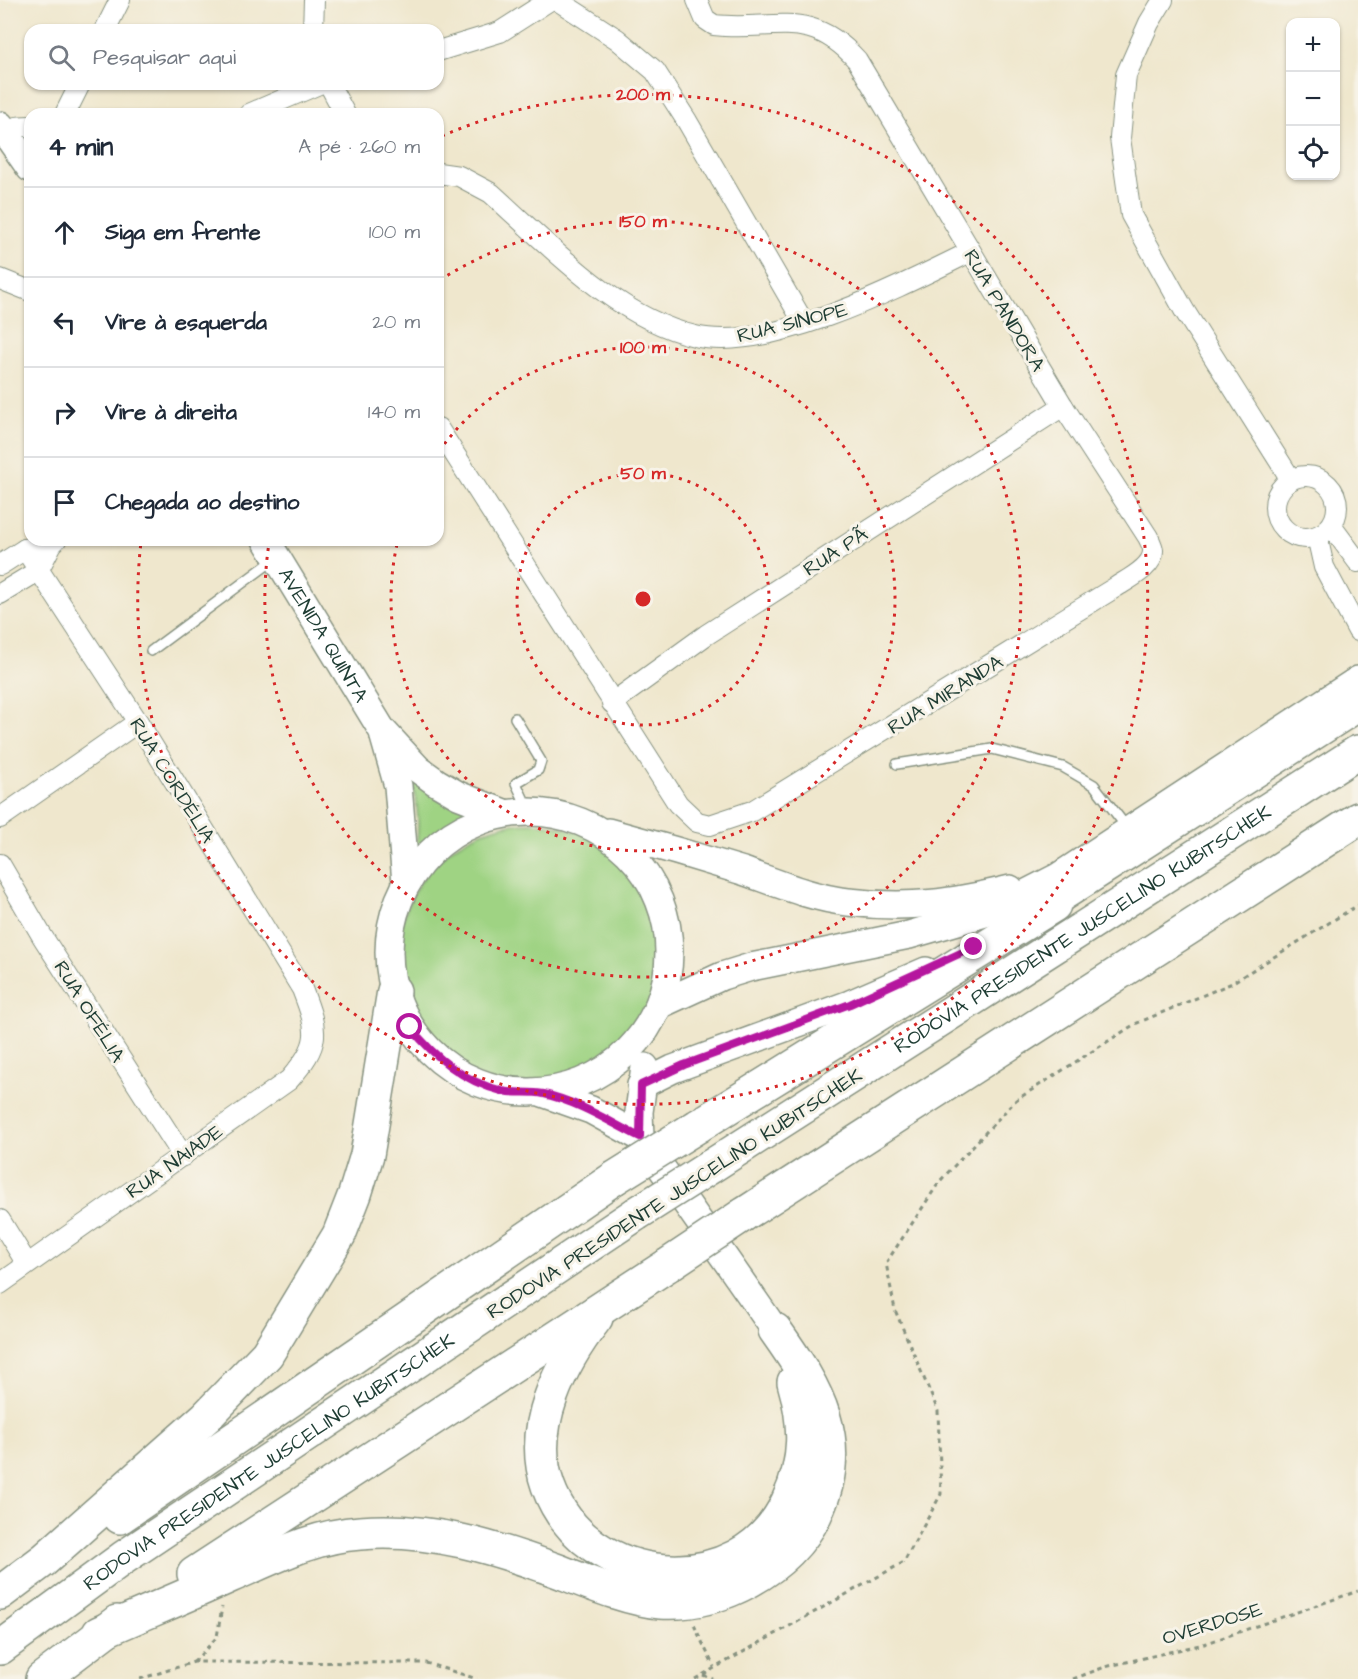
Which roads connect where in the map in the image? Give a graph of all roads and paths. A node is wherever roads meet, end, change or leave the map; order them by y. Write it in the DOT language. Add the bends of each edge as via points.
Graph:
graph roads {
  1 [pos="120,0"];
  2 [pos="314,0"];
  3 [pos="550,0"];
  4 [pos="557,0"];
  5 [pos="697,0"];
  6 [pos="1163,0"];
  7 [pos="108,24"];
  8 [pos="313,24"];
  9 [pos="444,49"];
  10 [pos="77,90"];
  11 [pos="305,90"];
  12 [pos="332,90"];
  13 [pos="68,108"];
  14 [pos="263,108"];
  15 [pos="342,108"];
  16 [pos="24,126"];
  17 [pos="1,131"];
  18 [pos="24,160"];
  19 [pos="444,173"];
  20 [pos="970,252"];
  21 [pos="0,279"];
  22 [pos="24,289"];
  23 [pos="804,323"];
  24 [pos="1063,406"];
  25 [pos="444,437"];
  26 [pos="1290,478"];
  27 [pos="1324,532"];
  28 [pos="1148,537"];
  29 [pos="37,546"];
  30 [pos="52,546"];
  31 [pos="25,549"];
  32 [pos="272,549"];
  33 [pos="1358,562"];
  34 [pos="0,565"];
  35 [pos="38,571"];
  36 [pos="0,594"];
  37 [pos="1358,631"];
  38 [pos="151,651"];
  39 [pos="1358,681"];
  40 [pos="612,703"];
  41 [pos="1358,708"];
  42 [pos="515,718"];
  43 [pos="138,722"];
  44 [pos="382,730"];
  45 [pos="1358,752"];
  46 [pos="897,764"];
  47 [pos="517,812"];
  48 [pos="0,818"];
  49 [pos="1358,819"];
  50 [pos="600,831"];
  51 [pos="1130,831"];
  52 [pos="0,864"];
  53 [pos="406,883"];
  54 [pos="1056,891"];
  55 [pos="1358,905"];
  56 [pos="394,991"];
  57 [pos="657,1012"];
  58 [pos="313,1016"];
  59 [pos="641,1085"];
  60 [pos="542,1093"];
  61 [pos="640,1137"];
  62 [pos="183,1156"];
  63 [pos="0,1220"];
  64 [pos="27,1264"];
  65 [pos="0,1284"];
  66 [pos="609,1302"];
  67 [pos="775,1329"];
  68 [pos="226,1578"];
  69 [pos="1358,1591"];
  70 [pos="0,1593"];
  71 [pos="683,1601"];
  72 [pos="99,1633"];
  73 [pos="0,1648"];
  74 [pos="194,1662"];
  75 [pos="714,1667"];
  76 [pos="703,1674"];
  77 [pos="42,1679"];
  78 [pos="140,1679"];
  79 [pos="477,1679"];
  80 [pos="694,1679"];
  81 [pos="713,1679"];
  82 [pos="1073,1679"];
  1 -- 7 [label="street"];
  2 -- 8 [label="street"];
  3 -- 9 [label="street" via="501,32"];
  4 -- 23 [label="street" via="617,39 655,71"];
  5 -- 20 [label="street, RUA PANDORA" via="705,19 714,25 785,23 824,33 844,46 869,78"];
  6 -- 26 [label="street" via="1126,75 1120,138 1131,215 1184,310"];
  10 -- 13 [label="street"];
  11 -- 14 [label="street"];
  12 -- 15 [label="street"];
  16 -- 17 [label="street"];
  17 -- 18 [label="street"];
  19 -- 23 [label="street, RUA SINOPE" via="459,176 491,193 595,284 675,331 714,339 765,333"];
  20 -- 23 [label="street, RUA SINOPE" via="871,300"];
  20 -- 24 [label="street, RUA PANDORA"];
  21 -- 22 [label="street"];
  24 -- 28 [label="street, RUA PANDORA"];
  24 -- 40 [label="street, RUA PÃ" via="716,629"];
  25 -- 40 [label="street"];
  26 -- 27 [label="street" via="1309,476 1333,491 1337,510"];
  26 -- 27 [label="street" via="1275,501 1278,519 1290,533 1308,538"];
  27 -- 33 [label="street"];
  27 -- 37 [label="street" via="1324,567"];
  28 -- 40 [label="street, RUA MIRANDA" via="1153,550 1150,559 1116,587 752,811 710,825 697,822 678,804"];
  29 -- 31 [label="street"];
  30 -- 35 [label="street"];
  31 -- 34 [label="street"];
  31 -- 35 [label="street, RUA CORDÉLIA"];
  32 -- 38 [label="lane"];
  32 -- 44 [label="street, AVENIDA QUINTA"];
  35 -- 36 [label="street"];
  35 -- 43 [label="street, RUA CORDÉLIA"];
  39 -- 51 [label="street"];
  41 -- 54 [label="street"];
  42 -- 47 [label="lane" via="541,761 538,770 516,783"];
  43 -- 48 [label="street"];
  43 -- 58 [label="street, RUA CORDÉLIA" via="302,989"];
  44 -- 47 [label="street, AVENIDA QUINTA" via="418,769 436,782 458,795"];
  44 -- 53 [label="street, AVENIDA QUINTA" via="398,786"];
  45 -- 73 [label="highway, RODOVIA PRESIDENTE JUSCELINO KUBITSCHEK, bridge" via="636,1214 123,1558"];
  46 -- 51 [label="lane" via="992,749 1063,767 1094,785"];
  47 -- 50 [label="street, AVENIDA QUINTA" via="578,820"];
  47 -- 53 [label="street" via="465,826 431,850"];
  49 -- 66 [label="highway, bridge"];
  50 -- 54 [label="street" via="674,849 846,902 940,904"];
  50 -- 57 [label="street" via="631,855 654,888 668,926 669,965"];
  51 -- 54 [label="street"];
  52 -- 62 [label="street, RUA OFÉLIA"];
  53 -- 56 [label="street" via="392,917 388,954"];
  54 -- 57 [label="street" via="955,924 751,967 722,976"];
  54 -- 59 [label="street" via="920,974 673,1069"];
  54 -- 70 [label="highway, bridge" via="613,1179 86,1541"];
  55 -- 75 [label="path" via="1230,984 1135,1024 1016,1100 939,1181 886,1263 895,1310 938,1411 941,1494 904,1562"];
  56 -- 60 [label="street" via="410,1027 434,1056 458,1073 503,1091"];
  56 -- 70 [label="highway" via="367,1155 355,1194 339,1235 267,1354 206,1417 44,1560"];
  57 -- 59 [label="street"];
  57 -- 60 [label="street" via="626,1056 601,1074 573,1087"];
  58 -- 62 [label="street, RUA NAIADE" via="315,1040 306,1061 289,1080"];
  59 -- 61 [label="street"];
  60 -- 61 [label="street" via="591,1110"];
  61 -- 67 [label="street"];
  62 -- 64 [label="street, RUA NAIADE"];
  63 -- 64 [label="street"];
  64 -- 65 [label="street, RUA NAIADE"];
  66 -- 67 [label="highway" via="569,1357 555,1384 546,1412 543,1460 548,1485 559,1506 587,1539 619,1558 655,1570 698,1571 725,1562 758,1543 782,1514 794,1489 804,1442 799,1400"];
  66 -- 72 [label="highway"];
  67 -- 71 [label="highway" via="808,1379 826,1421 830,1462 824,1494 804,1533 767,1569 726,1592"];
  68 -- 71 [label="highway" via="293,1548 327,1538 359,1533 416,1533 496,1549 586,1582 659,1602"];
  68 -- 72 [label="highway"];
  68 -- 74 [label="path" via="217,1637"];
  69 -- 82 [label="path, OVERDOSE" via="1204,1644 1105,1667"];
  71 -- 75 [label="path"];
  72 -- 77 [label="highway"];
  74 -- 78 [label="path"];
  74 -- 79 [label="path" via="426,1664"];
  75 -- 76 [label="path"];
  76 -- 80 [label="path"];
  76 -- 81 [label="path"];
}
